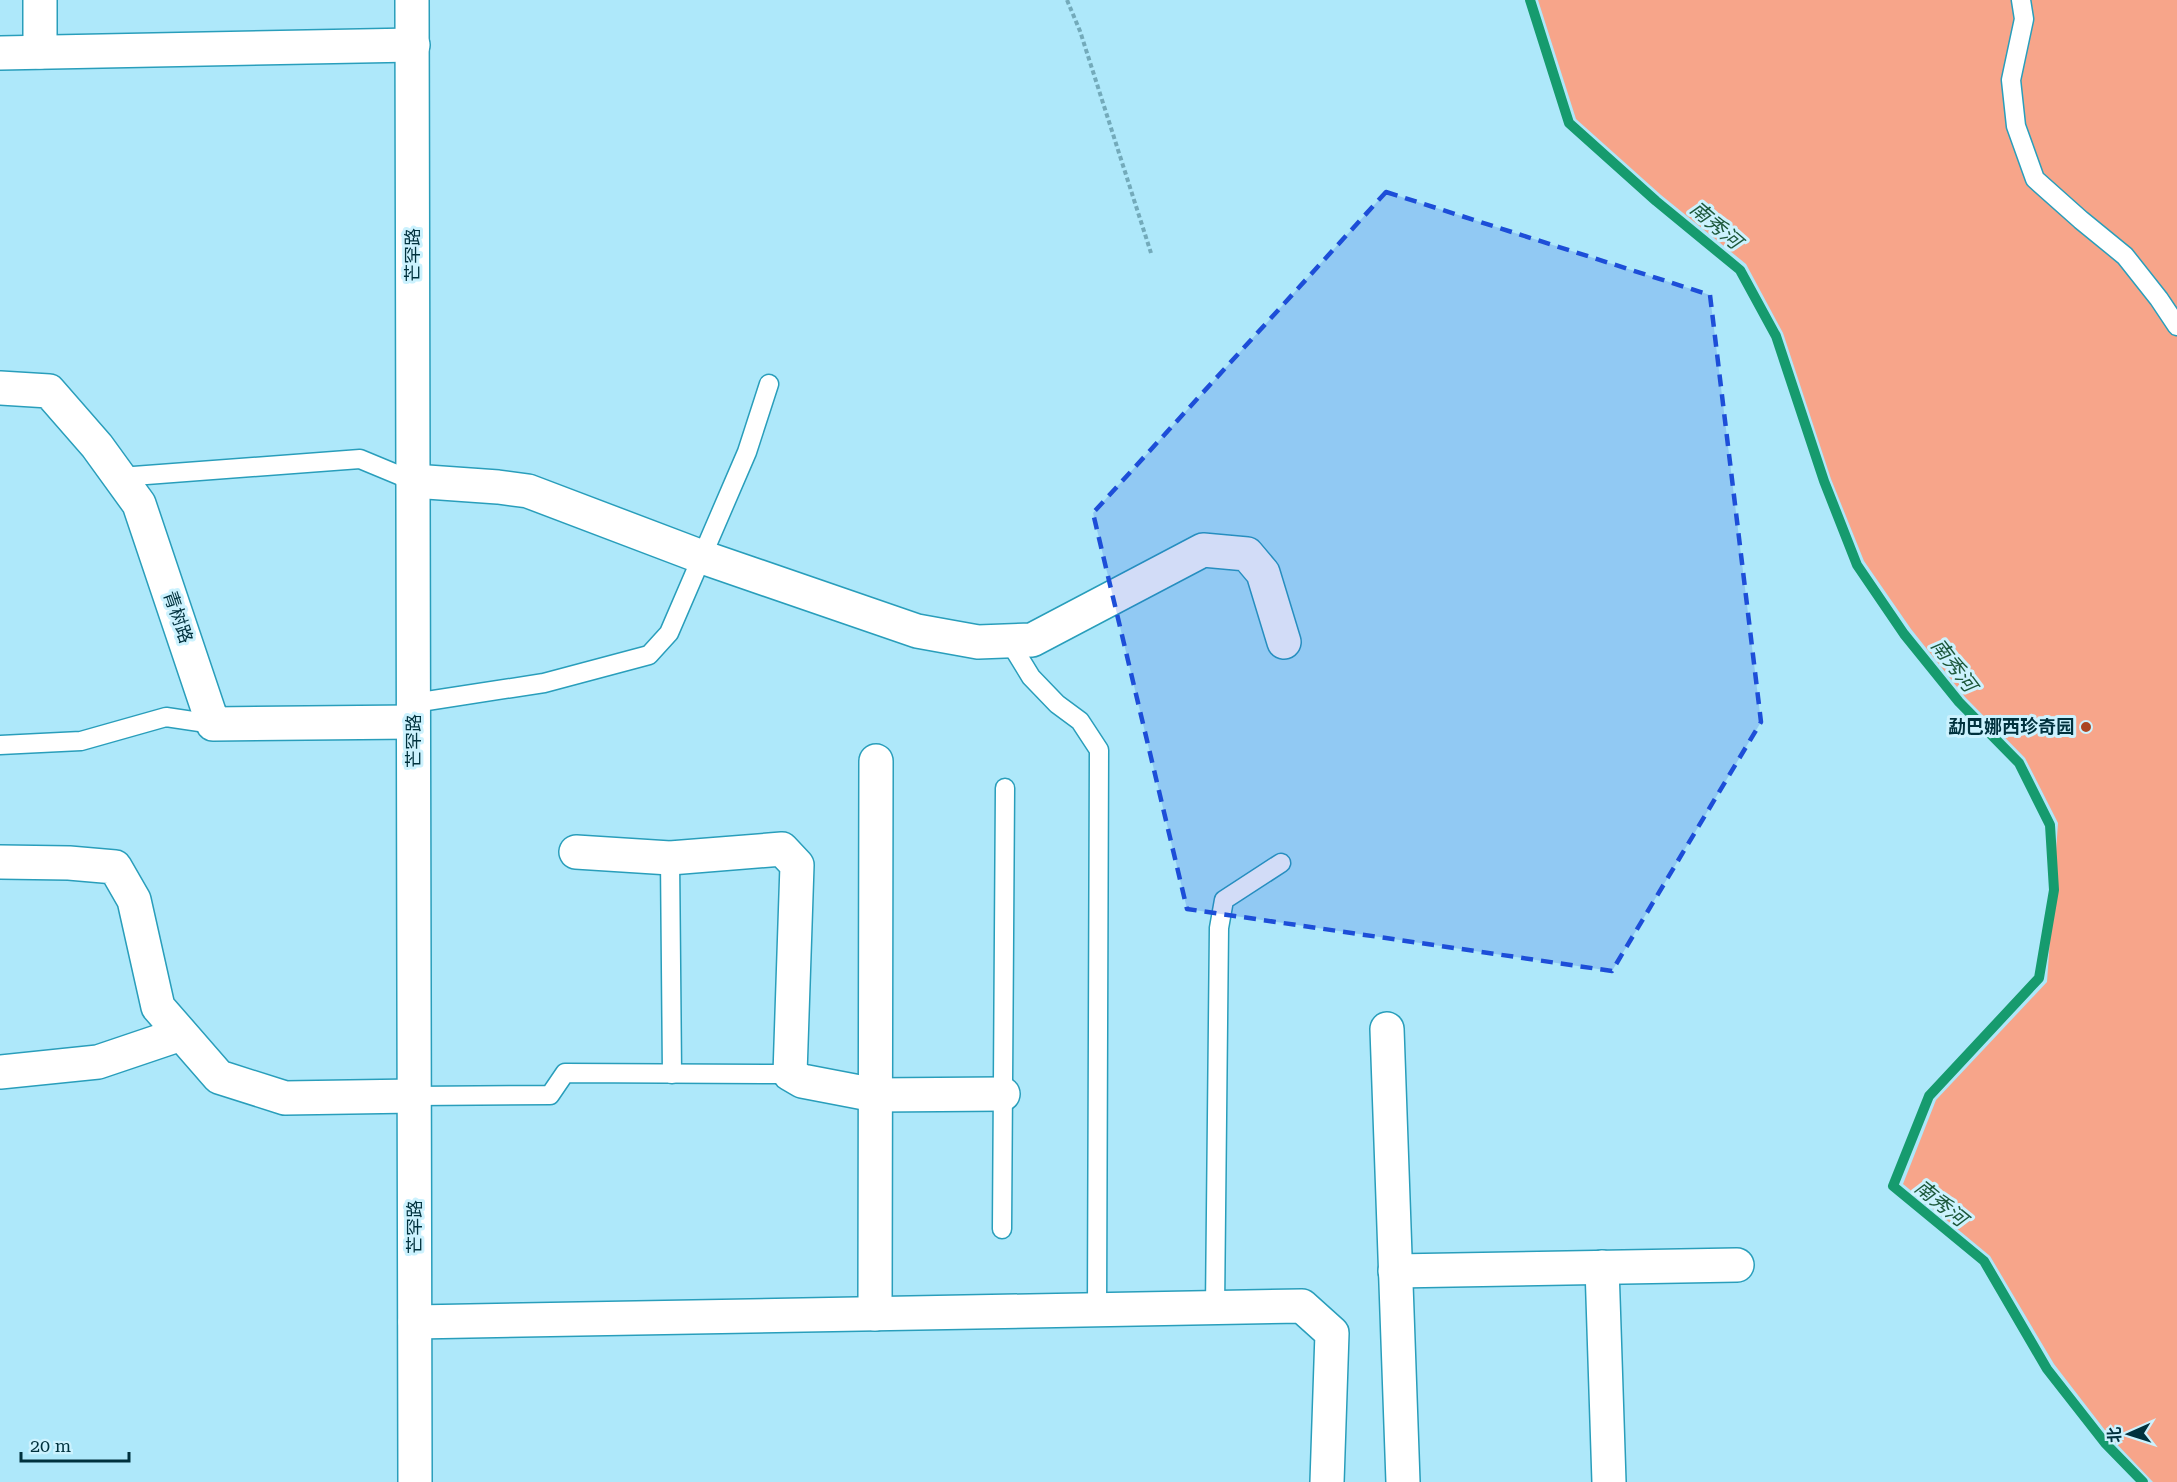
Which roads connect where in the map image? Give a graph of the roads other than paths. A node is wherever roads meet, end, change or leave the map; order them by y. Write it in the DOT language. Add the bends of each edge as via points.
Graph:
graph roads {
  1 [pos="40,0"];
  2 [pos="412,0"];
  3 [pos="2021,0"];
  4 [pos="412,45"];
  5 [pos="40,52"];
  6 [pos="0,53"];
  7 [pos="2177,326"];
  8 [pos="770,384"];
  9 [pos="0,388"];
  10 [pos="120,477"];
  11 [pos="413,481"];
  12 [pos="702,557"];
  13 [pos="1010,641"];
  14 [pos="1284,642"];
  15 [pos="413,712"];
  16 [pos="213,724"];
  17 [pos="0,745"];
  18 [pos="876,761"];
  19 [pos="1005,788"];
  20 [pos="576,852"];
  21 [pos="670,858"];
  22 [pos="0,862"];
  23 [pos="1281,863"];
  24 [pos="1388,1029"];
  25 [pos="181,1034"];
  26 [pos="0,1072"];
  27 [pos="672,1074"];
  28 [pos="790,1074"];
  29 [pos="1003,1094"];
  30 [pos="875,1095"];
  31 [pos="414,1096"];
  32 [pos="1002,1229"];
  33 [pos="1737,1265"];
  34 [pos="1602,1267"];
  35 [pos="1395,1271"];
  36 [pos="1215,1308"];
  37 [pos="1097,1310"];
  38 [pos="875,1314"];
  39 [pos="415,1322"];
  40 [pos="415,1482"];
  41 [pos="1327,1482"];
  42 [pos="1403,1482"];
  43 [pos="1609,1482"];
  1 -- 5 [label="street"];
  2 -- 4 [label="street, 芒罕路"];
  3 -- 7 [label="lane" via="2024,20 2011,80 2016,126 2035,179 2125,256"];
  4 -- 5 [label="street"];
  4 -- 11 [label="street, 芒罕路"];
  5 -- 6 [label="street"];
  8 -- 12 [label="lane" via="747,452"];
  9 -- 10 [label="street, 青树路" via="49,391"];
  10 -- 11 [label="lane" via="360,459"];
  10 -- 16 [label="street, 青树路" via="139,504"];
  11 -- 12 [label="street" via="528,491"];
  11 -- 15 [label="street, 芒罕路"];
  12 -- 13 [label="street" via="916,632 978,642"];
  12 -- 15 [label="lane" via="669,633 649,655"];
  13 -- 14 [label="street" via="1032,640 1203,550 1247,554 1263,573"];
  13 -- 37 [label="lane" via="1031,677 1080,721 1099,750"];
  15 -- 16 [label="street"];
  15 -- 31 [label="street, 芒罕路"];
  16 -- 17 [label="lane" via="166,717 81,741"];
  18 -- 30 [label="street"];
  19 -- 29 [label="lane"];
  20 -- 21 [label="street"];
  21 -- 27 [label="lane"];
  21 -- 28 [label="street" via="782,849 797,865"];
  22 -- 25 [label="street" via="115,867 134,900 158,1007"];
  23 -- 36 [label="lane" via="1224,900 1220,928"];
  24 -- 35 [label="street"];
  25 -- 26 [label="street" via="98,1062"];
  25 -- 31 [label="street" via="219,1077 285,1098"];
  27 -- 28 [label="lane"];
  27 -- 31 [label="lane" via="565,1073 550,1095"];
  28 -- 30 [label="street" via="802,1081"];
  29 -- 30 [label="street"];
  29 -- 32 [label="lane"];
  30 -- 38 [label="street"];
  31 -- 39 [label="street, 芒罕路"];
  33 -- 34 [label="street"];
  34 -- 35 [label="street"];
  34 -- 43 [label="street"];
  35 -- 42 [label="street"];
  36 -- 37 [label="street"];
  36 -- 41 [label="street" via="1302,1306 1332,1333"];
  37 -- 38 [label="street"];
  38 -- 39 [label="street"];
  39 -- 40 [label="street, 芒罕路"];
}
